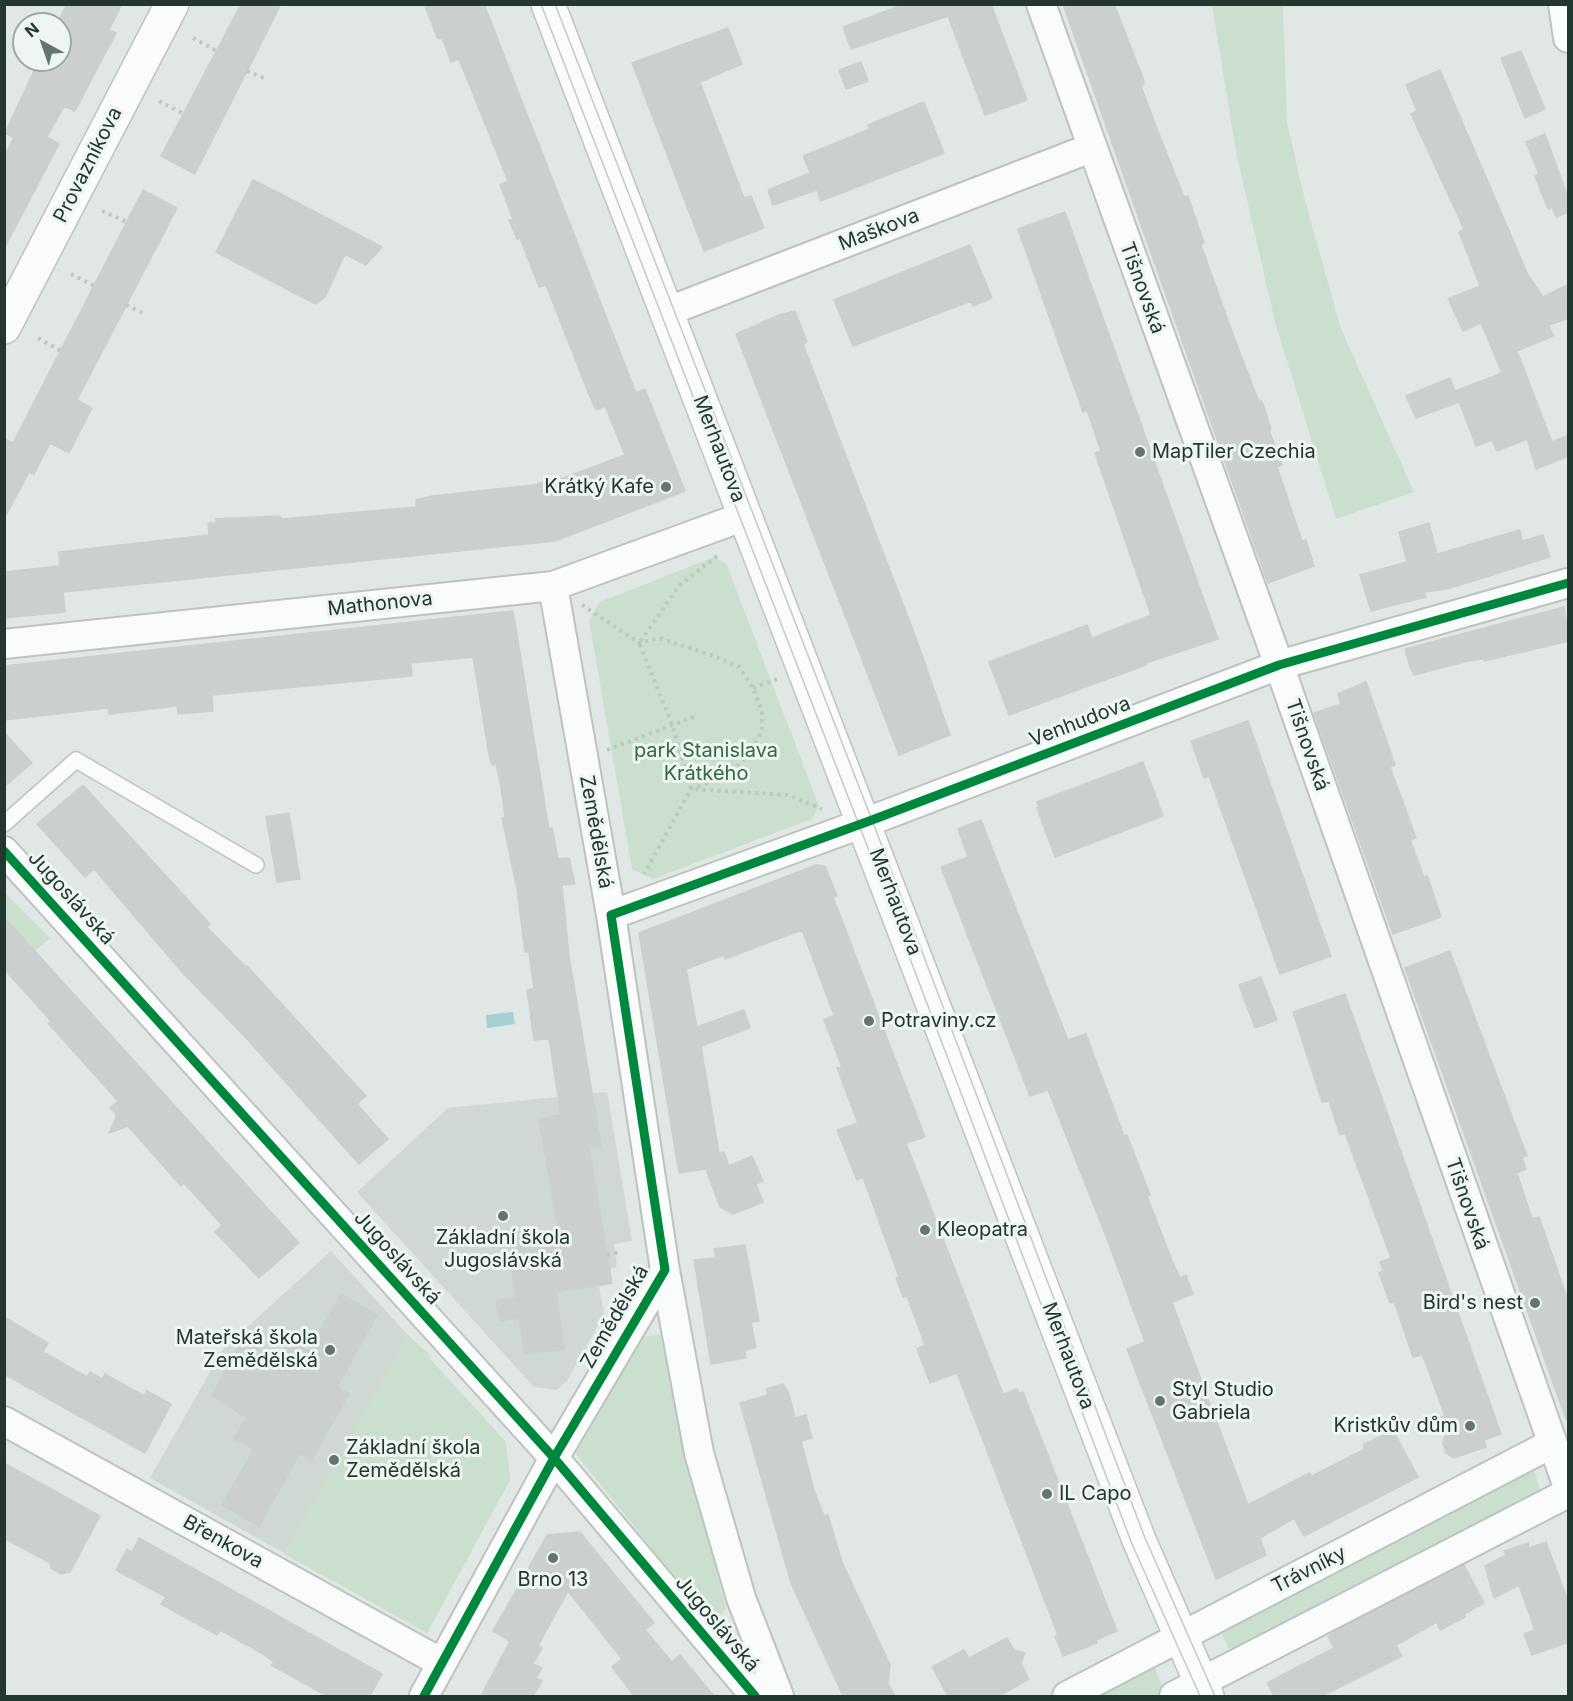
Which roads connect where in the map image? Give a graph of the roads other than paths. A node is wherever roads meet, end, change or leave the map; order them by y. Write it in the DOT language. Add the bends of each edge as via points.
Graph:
graph roads {
  1 [pos="172,4"];
  2 [pos="548,4"];
  3 [pos="1041,4"];
  4 [pos="1563,4"];
  5 [pos="1569,38"];
  6 [pos="1091,148"];
  7 [pos="666,312"];
  8 [pos="4,327"];
  9 [pos="745,516"];
  10 [pos="1569,582"];
  11 [pos="553,586"];
  12 [pos="4,644"];
  13 [pos="1279,665"];
  14 [pos="865,823"];
  15 [pos="4,824"];
  16 [pos="4,851"];
  17 [pos="256,865"];
  18 [pos="622,911"];
  19 [pos="665,1270"];
  20 [pos="4,1421"];
  21 [pos="1551,1444"];
  22 [pos="554,1458"];
  23 [pos="1569,1487"];
  24 [pos="1569,1493"];
  25 [pos="1180,1637"];
  26 [pos="442,1663"];
  27 [pos="1194,1692"];
  28 [pos="424,1696"];
  29 [pos="755,1696"];
  30 [pos="779,1696"];
  31 [pos="1067,1696"];
  1 -- 8 [label="street, Provazníkova"];
  2 -- 7 [label="street, Merhautova"];
  3 -- 6 [label="street, Tišnovská"];
  4 -- 5 [label="street"];
  6 -- 7 [label="street, Maškova"];
  6 -- 13 [label="street, Tišnovská"];
  7 -- 9 [label="street, Merhautova"];
  9 -- 11 [label="street, Mathonova"];
  9 -- 14 [label="street, Merhautova"];
  10 -- 13 [label="street, Venhudova"];
  11 -- 12 [label="street, Mathonova"];
  11 -- 18 [label="street, Zemědělská"];
  13 -- 14 [label="street, Venhudova"];
  13 -- 21 [label="street, Tišnovská"];
  14 -- 18 [label="street, Venhudova"];
  14 -- 25 [label="street, Merhautova"];
  15 -- 17 [label="lane" via="76,760"];
  16 -- 22 [label="street, Jugoslávská"];
  18 -- 19 [label="street, Zemědělská"];
  19 -- 22 [label="street, Zemědělská"];
  19 -- 30 [label="street, Jugoslávská" via="699,1453 741,1598"];
  20 -- 26 [label="street, Břenkova"];
  21 -- 23 [label="street, Tišnovská"];
  21 -- 25 [label="street, Trávníky"];
  22 -- 26 [label="street, Zemědělská"];
  22 -- 29 [label="street, Jugoslávská"];
  24 -- 27 [label="street"];
  25 -- 27 [label="street, Merhautova"];
  25 -- 31 [label="street, Trávníky"];
  26 -- 28 [label="street, Zemědělská"];
}
